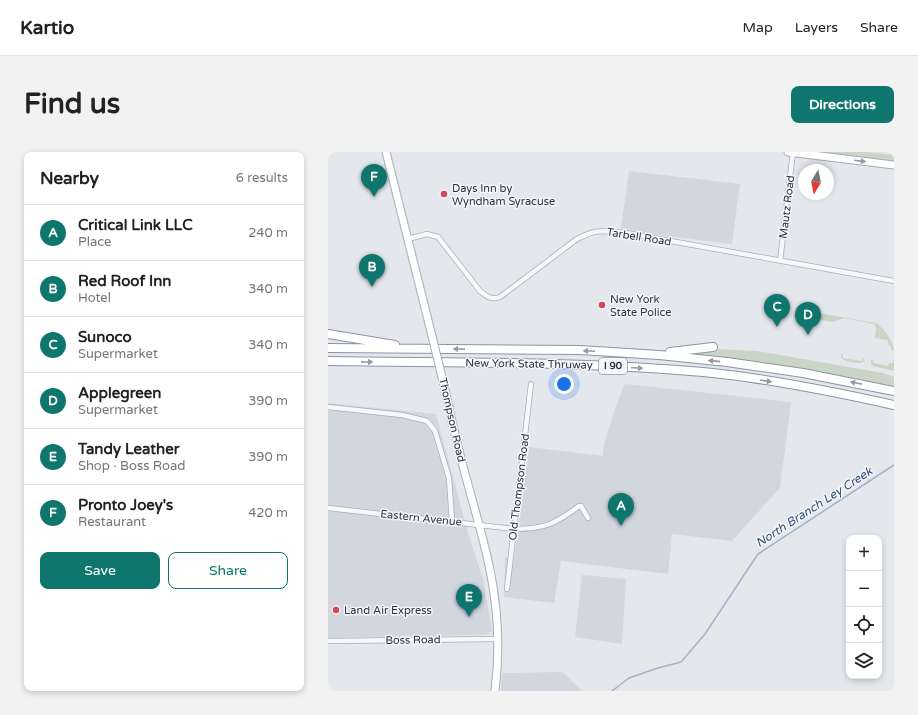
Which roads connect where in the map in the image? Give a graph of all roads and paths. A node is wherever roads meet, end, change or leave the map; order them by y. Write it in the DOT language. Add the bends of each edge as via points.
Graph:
graph roads {
  1 [pos="386,152"];
  2 [pos="792,152"];
  3 [pos="894,165"];
  4 [pos="408,239"];
  5 [pos="780,261"];
  6 [pos="894,281"];
  7 [pos="328,334"];
  8 [pos="713,347"];
  9 [pos="328,348"];
  10 [pos="422,349"];
  11 [pos="642,353"];
  12 [pos="328,361"];
  13 [pos="531,384"];
  14 [pos="894,391"];
  15 [pos="894,405"];
  16 [pos="328,407"];
  17 [pos="328,508"];
  18 [pos="588,518"];
  19 [pos="452,521"];
  20 [pos="479,525"];
  21 [pos="514,529"];
  22 [pos="508,589"];
  23 [pos="498,639"];
  24 [pos="328,641"];
  25 [pos="495,691"];
  1 -- 4 [label="street, Thompson Road"];
  2 -- 3 [label="street, one-way"];
  2 -- 5 [label="street, Mautz Road"];
  4 -- 5 [label="street, Tarbell Road" via="427,234 438,237 480,291 494,299 577,239 599,230"];
  4 -- 20 [label="street, Thompson Road, bridge" via="462,465"];
  5 -- 6 [label="street, Tarbell Road"];
  7 -- 10 [label="highway"];
  8 -- 11 [label="highway"];
  9 -- 10 [label="highway, New York State Thruway / I 90"];
  11 -- 10 [label="highway, New York State Thruway / I 90, one-way"];
  14 -- 11 [label="highway, New York State Thruway / I 90, one-way" via="757,366"];
  12 -- 15 [label="highway, New York State Thruway / I 90, one-way" via="613,366 673,370 797,385"];
  13 -- 21 [label="street, Old Thompson Road"];
  16 -- 19 [label="street" via="402,415 427,421 435,431 449,478"];
  17 -- 19 [label="street, Eastern Avenue"];
  18 -- 21 [label="street, Eastern Avenue" via="579,506 561,520 542,528"];
  19 -- 20 [label="street, Eastern Avenue"];
  20 -- 21 [label="street, Eastern Avenue"];
  20 -- 23 [label="street, Thompson Road" via="490,570"];
  21 -- 22 [label="street, Old Thompson Road"];
  23 -- 24 [label="street, Boss Road"];
  23 -- 25 [label="street, Thompson Road"];
}
